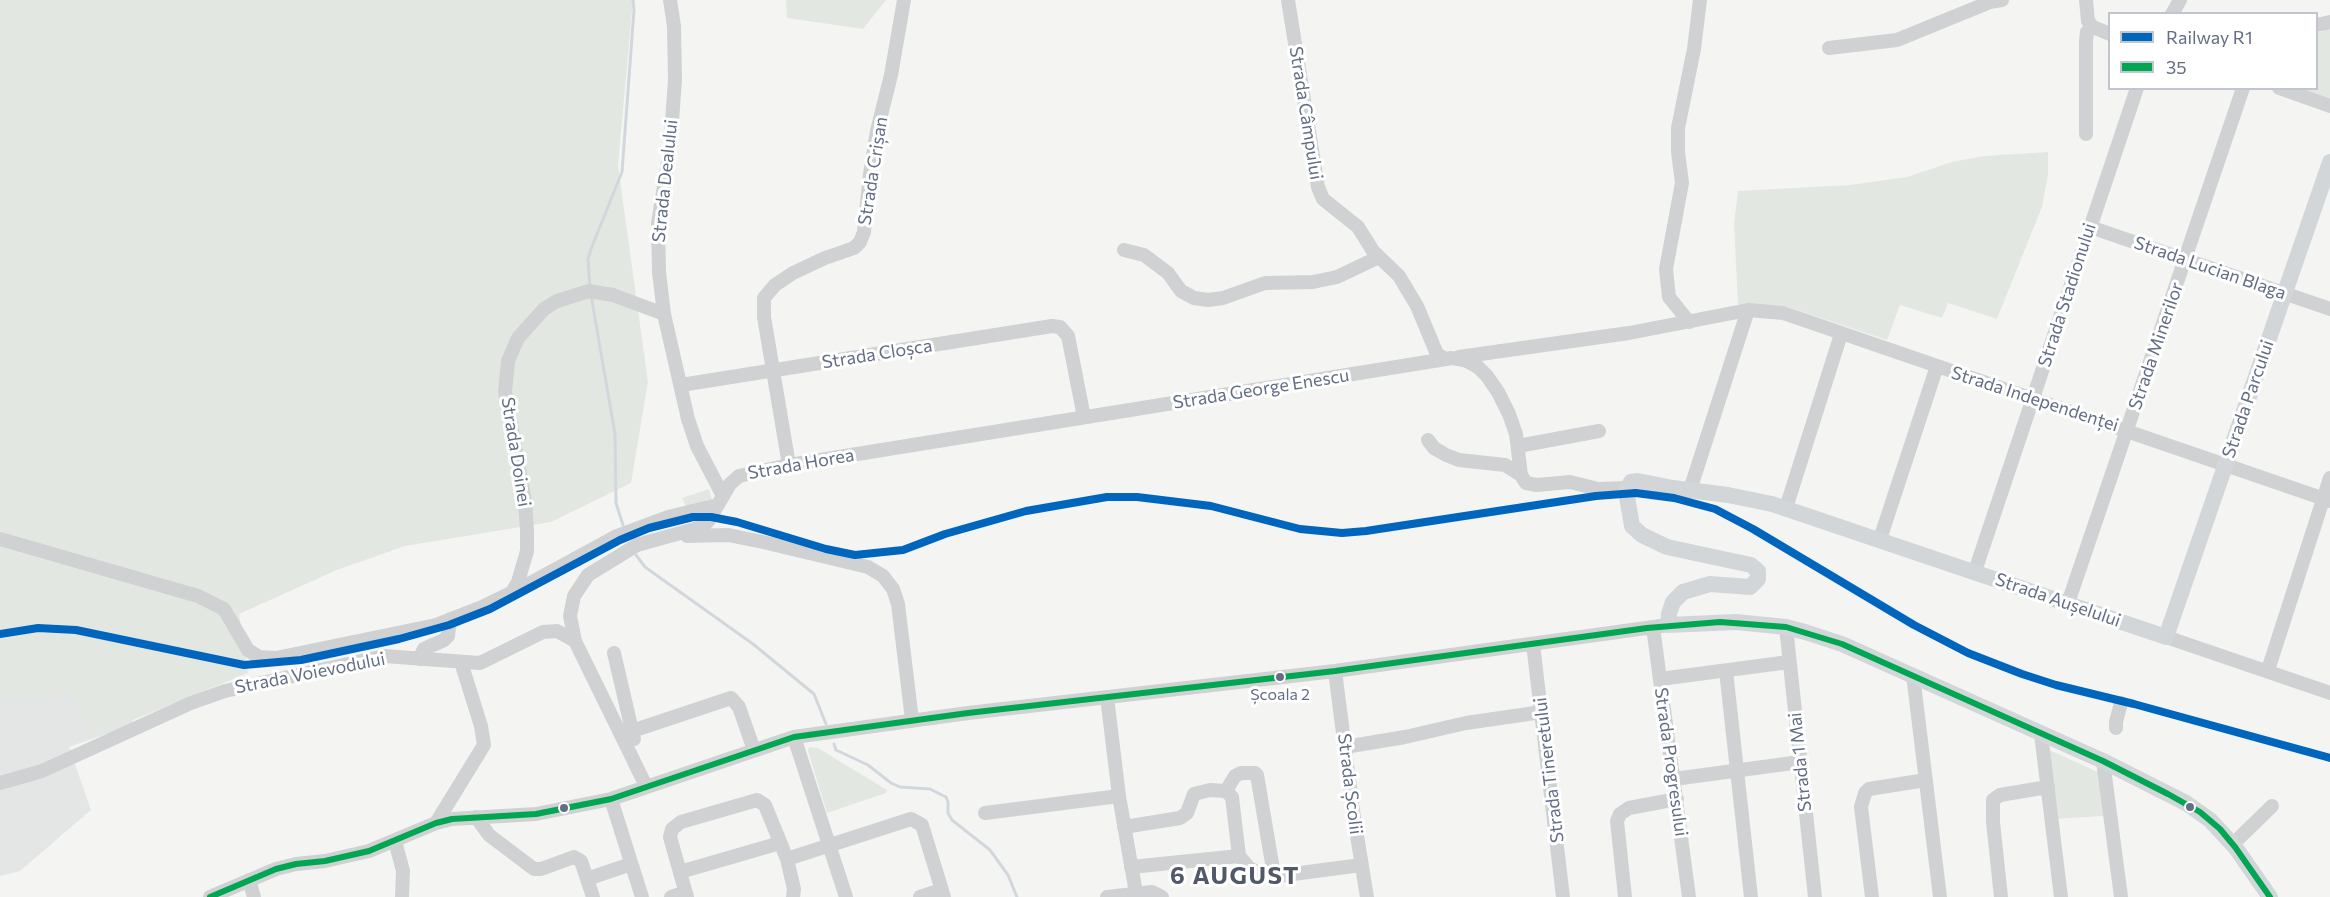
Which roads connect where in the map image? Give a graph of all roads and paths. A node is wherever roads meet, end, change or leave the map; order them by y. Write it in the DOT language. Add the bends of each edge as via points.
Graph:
graph roads {
  1 [pos="670,0"];
  2 [pos="904,0"];
  3 [pos="1288,0"];
  4 [pos="1700,0"];
  5 [pos="2086,0"];
  6 [pos="1994,1"];
  7 [pos="2093,27"];
  8 [pos="2108,34"];
  9 [pos="1829,48"];
  10 [pos="2136,90"];
  11 [pos="2242,90"];
  12 [pos="2284,90"];
  13 [pos="2330,106"];
  14 [pos="2086,134"];
  15 [pos="2330,162"];
  16 [pos="2090,227"];
  17 [pos="1124,250"];
  18 [pos="1379,257"];
  19 [pos="2185,260"];
  20 [pos="2284,294"];
  21 [pos="2330,309"];
  22 [pos="1743,311"];
  23 [pos="664,314"];
  24 [pos="1689,322"];
  25 [pos="1841,334"];
  26 [pos="1445,359"];
  27 [pos="1937,366"];
  28 [pos="774,370"];
  29 [pos="681,385"];
  30 [pos="2032,398"];
  31 [pos="1084,417"];
  32 [pos="2127,430"];
  33 [pos="1599,431"];
  34 [pos="1428,440"];
  35 [pos="1518,446"];
  36 [pos="789,465"];
  37 [pos="2226,465"];
  38 [pos="1521,475"];
  39 [pos="2330,478"];
  40 [pos="1627,488"];
  41 [pos="1690,490"];
  42 [pos="720,500"];
  43 [pos="2327,500"];
  44 [pos="1786,508"];
  45 [pos="668,536"];
  46 [pos="0,539"];
  47 [pos="1880,539"];
  48 [pos="1975,571"];
  49 [pos="513,591"];
  50 [pos="2068,603"];
  51 [pos="450,620"];
  52 [pos="1661,626"];
  53 [pos="1786,627"];
  54 [pos="2166,637"];
  55 [pos="575,641"];
  56 [pos="1533,644"];
  57 [pos="614,653"];
  58 [pos="419,659"];
  59 [pos="1789,662"];
  60 [pos="461,663"];
  61 [pos="2268,670"];
  62 [pos="1335,671"];
  63 [pos="1726,671"];
  64 [pos="1913,675"];
  65 [pos="1660,679"];
  66 [pos="2330,693"];
  67 [pos="1107,697"];
  68 [pos="2121,703"];
  69 [pos="1542,712"];
  70 [pos="912,720"];
  71 [pos="2116,728"];
  72 [pos="632,732"];
  73 [pos="2041,734"];
  74 [pos="794,737"];
  75 [pos="1345,747"];
  76 [pos="754,750"];
  77 [pos="2103,761"];
  78 [pos="1800,762"];
  79 [pos="1739,770"];
  80 [pos="1674,779"];
  81 [pos="1926,780"];
  82 [pos="644,781"];
  83 [pos="0,783"];
  84 [pos="2048,787"];
  85 [pos="1226,791"];
  86 [pos="1119,796"];
  87 [pos="611,799"];
  88 [pos="1677,799"];
  89 [pos="2272,806"];
  90 [pos="985,813"];
  91 [pos="477,818"];
  92 [pos="436,823"];
  93 [pos="1124,827"];
  94 [pos="395,841"];
  95 [pos="780,843"];
  96 [pos="2233,844"];
  97 [pos="829,847"];
  98 [pos="1239,856"];
  99 [pos="787,859"];
  100 [pos="631,864"];
  101 [pos="1361,866"];
  102 [pos="1131,867"];
  103 [pos="680,872"];
  104 [pos="1274,875"];
  105 [pos="587,879"];
  106 [pos="249,880"];
  107 [pos="1136,892"];
  108 [pos="942,893"];
  109 [pos="686,894"];
  110 [pos="210,897"];
  111 [pos="254,897"];
  112 [pos="402,897"];
  113 [pos="593,897"];
  114 [pos="642,897"];
  115 [pos="671,897"];
  116 [pos="793,897"];
  117 [pos="846,897"];
  118 [pos="920,897"];
  119 [pos="1107,897"];
  120 [pos="1162,897"];
  121 [pos="1367,897"];
  122 [pos="1563,897"];
  123 [pos="1625,897"];
  124 [pos="1689,897"];
  125 [pos="1751,897"];
  126 [pos="1815,897"];
  127 [pos="1872,897"];
  128 [pos="1940,897"];
  129 [pos="2001,897"];
  130 [pos="2061,897"];
  131 [pos="2121,897"];
  132 [pos="2270,897"];
  1 -- 23 [label="street, Strada Dealului" via="675,80 657,243"];
  2 -- 28 [label="street, Strada Crișan" via="870,174 864,232 854,248 793,273 768,291 764,317"];
  3 -- 18 [label="street, Strada Câmpului" via="1318,187 1323,199 1358,227"];
  4 -- 24 [label="street" via="1678,129 1682,183 1666,270 1669,297"];
  5 -- 7 [label="street" via="2088,21"];
  6 -- 9 [label="street" via="1897,40"];
  7 -- 8 [label="street"];
  7 -- 14 [label="street" via="2086,40"];
  10 -- 16 [label="street, Strada Stadionului"];
  11 -- 19 [label="street, Strada Minerilor"];
  12 -- 13 [label="street"];
  15 -- 20 [label="main road, Strada Parcului"];
  16 -- 19 [label="street, Strada Lucian Blaga"];
  16 -- 30 [label="street, Strada Stadionului"];
  17 -- 18 [label="street" via="1150,259 1168,273 1181,291 1208,300 1265,283 1337,277"];
  18 -- 26 [label="street, Strada Câmpului" via="1404,283 1437,354"];
  19 -- 20 [label="street, Strada Lucian Blaga"];
  19 -- 32 [label="street, Strada Minerilor"];
  20 -- 21 [label="street, Strada Lucian Blaga"];
  20 -- 37 [label="main road, Strada Parcului"];
  22 -- 24 [label="street, Strada George Enescu"];
  22 -- 25 [label="street, Strada Independenței" via="1783,313"];
  22 -- 41 [label="street"];
  23 -- 29 [label="street, Strada Dealului"];
  23 -- 49 [label="street, Strada Doinei" via="614,295 591,292 557,301 544,309 518,338 508,361 505,392 525,502 527,551"];
  24 -- 26 [label="street, Strada George Enescu"];
  25 -- 27 [label="street, Strada Independenței"];
  25 -- 44 [label="street"];
  26 -- 31 [label="street, Strada George Enescu"];
  26 -- 35 [label="street" via="1467,361 1487,376 1509,414"];
  27 -- 30 [label="street, Strada Independenței"];
  27 -- 47 [label="street"];
  28 -- 29 [label="street, Strada Cloșca"];
  28 -- 31 [label="street, Strada Cloșca" via="1060,327 1068,336"];
  28 -- 36 [label="street, Strada Crișan"];
  29 -- 42 [label="street, Strada Dealului" via="688,419"];
  30 -- 32 [label="street, Strada Independenței"];
  30 -- 48 [label="street, Strada Stadionului"];
  31 -- 36 [label="street, Strada Horea"];
  32 -- 37 [label="street, Strada Independenței"];
  32 -- 50 [label="street, Strada Minerilor"];
  33 -- 35 [label="street"];
  34 -- 38 [label="street" via="1446,455 1505,465"];
  35 -- 38 [label="street"];
  36 -- 42 [label="street, Strada Horea" via="739,476"];
  37 -- 43 [label="street, Strada Independenței"];
  37 -- 54 [label="main road, Strada Parcului"];
  38 -- 40 [label="street" via="1531,485 1570,482 1598,489"];
  39 -- 43 [label="street"];
  40 -- 41 [label="main road, Strada Aușelului" via="1634,481"];
  40 -- 52 [label="main road" via="1632,526 1642,535 1667,547 1751,565 1758,570 1756,583 1750,587 1710,584 1683,592"];
  41 -- 44 [label="main road, Strada Aușelului"];
  42 -- 45 [label="street, Strada Horea" via="704,525"];
  42 -- 49 [label="street" via="706,509 626,532"];
  43 -- 61 [label="street"];
  44 -- 47 [label="main road, Strada Aușelului"];
  45 -- 55 [label="street, Strada Horea" via="637,545 588,575 574,596 570,616"];
  45 -- 70 [label="street" via="728,535 868,567 883,576 898,604"];
  46 -- 51 [label="street" via="198,596 225,609 248,650 259,657 285,656"];
  47 -- 48 [label="main road, Strada Aușelului"];
  48 -- 50 [label="main road, Strada Aușelului"];
  49 -- 51 [label="street"];
  50 -- 54 [label="main road, Strada Aușelului"];
  51 -- 58 [label="street" via="448,636 424,649"];
  52 -- 53 [label="main road" via="1728,622"];
  52 -- 56 [label="street"];
  52 -- 65 [label="street, Strada Progresului"];
  53 -- 59 [label="street, Strada 1 Mai"];
  53 -- 64 [label="main road" via="1842,644"];
  54 -- 61 [label="street, Strada Aușelului"];
  55 -- 60 [label="street, Strada Voievodului" via="557,631 543,632 480,663"];
  55 -- 82 [label="street"];
  56 -- 62 [label="street"];
  56 -- 69 [label="street, Strada Tineretului"];
  57 -- 72 [label="street"];
  58 -- 60 [label="street, Strada Voievodului"];
  58 -- 83 [label="street, Strada Voievodului" via="384,656 225,691 42,771"];
  59 -- 63 [label="street"];
  59 -- 78 [label="street, Strada 1 Mai"];
  60 -- 92 [label="street" via="484,745"];
  61 -- 66 [label="street, Strada Aușelului"];
  62 -- 67 [label="street"];
  62 -- 75 [label="street, Strada Școlii"];
  63 -- 65 [label="street"];
  63 -- 79 [label="street"];
  64 -- 73 [label="main road"];
  64 -- 81 [label="street"];
  65 -- 80 [label="street, Strada Progresului"];
  67 -- 70 [label="street"];
  67 -- 86 [label="street"];
  68 -- 71 [label="street"];
  69 -- 75 [label="street"];
  69 -- 122 [label="street, Strada Tineretului"];
  70 -- 74 [label="street"];
  72 -- 76 [label="street" via="731,698 739,707"];
  72 -- 82 [label="street"];
  73 -- 77 [label="main road"];
  73 -- 84 [label="street"];
  74 -- 76 [label="street"];
  74 -- 97 [label="street"];
  75 -- 101 [label="street, Strada Școlii"];
  76 -- 82 [label="street"];
  77 -- 96 [label="main road" via="2193,807"];
  77 -- 131 [label="street"];
  78 -- 79 [label="street"];
  78 -- 126 [label="street, Strada 1 Mai"];
  79 -- 80 [label="street"];
  79 -- 125 [label="street"];
  80 -- 88 [label="street, Strada Progresului"];
  81 -- 127 [label="street" via="1864,793 1862,807"];
  81 -- 128 [label="street"];
  82 -- 87 [label="street"];
  84 -- 129 [label="street" via="2000,795 1993,800"];
  84 -- 130 [label="street"];
  85 -- 93 [label="street" via="1194,794 1187,813 1180,818"];
  85 -- 98 [label="street" via="1232,798"];
  85 -- 104 [label="street" via="1241,773 1257,776"];
  86 -- 90 [label="street"];
  86 -- 93 [label="street"];
  87 -- 91 [label="street" via="536,813"];
  87 -- 100 [label="street"];
  88 -- 123 [label="street" via="1629,808 1620,814 1617,821"];
  88 -- 124 [label="street, Strada Progresului"];
  89 -- 96 [label="street"];
  91 -- 92 [label="street"];
  91 -- 105 [label="street" via="489,835 534,869 574,857 581,861"];
  92 -- 94 [label="street"];
  93 -- 102 [label="street"];
  94 -- 106 [label="street" via="369,851 296,864"];
  94 -- 112 [label="street" via="402,872"];
  95 -- 99 [label="street"];
  95 -- 103 [label="street"];
  95 -- 103 [label="street" via="765,805 754,800 675,825 670,837"];
  96 -- 132 [label="main road"];
  97 -- 99 [label="street"];
  97 -- 108 [label="street" via="903,821 917,821 922,825"];
  97 -- 117 [label="street"];
  98 -- 102 [label="street"];
  98 -- 104 [label="street" via="1249,868"];
  99 -- 116 [label="street"];
  100 -- 105 [label="street"];
  100 -- 114 [label="street"];
  101 -- 104 [label="street"];
  101 -- 121 [label="street, Strada Școlii"];
  102 -- 107 [label="street"];
  103 -- 109 [label="street"];
  105 -- 113 [label="street"];
  106 -- 110 [label="street"];
  106 -- 111 [label="street"];
  107 -- 119 [label="street"];
  107 -- 120 [label="street" via="1152,892"];
  108 -- 118 [label="street"];
  109 -- 115 [label="street"];
}
